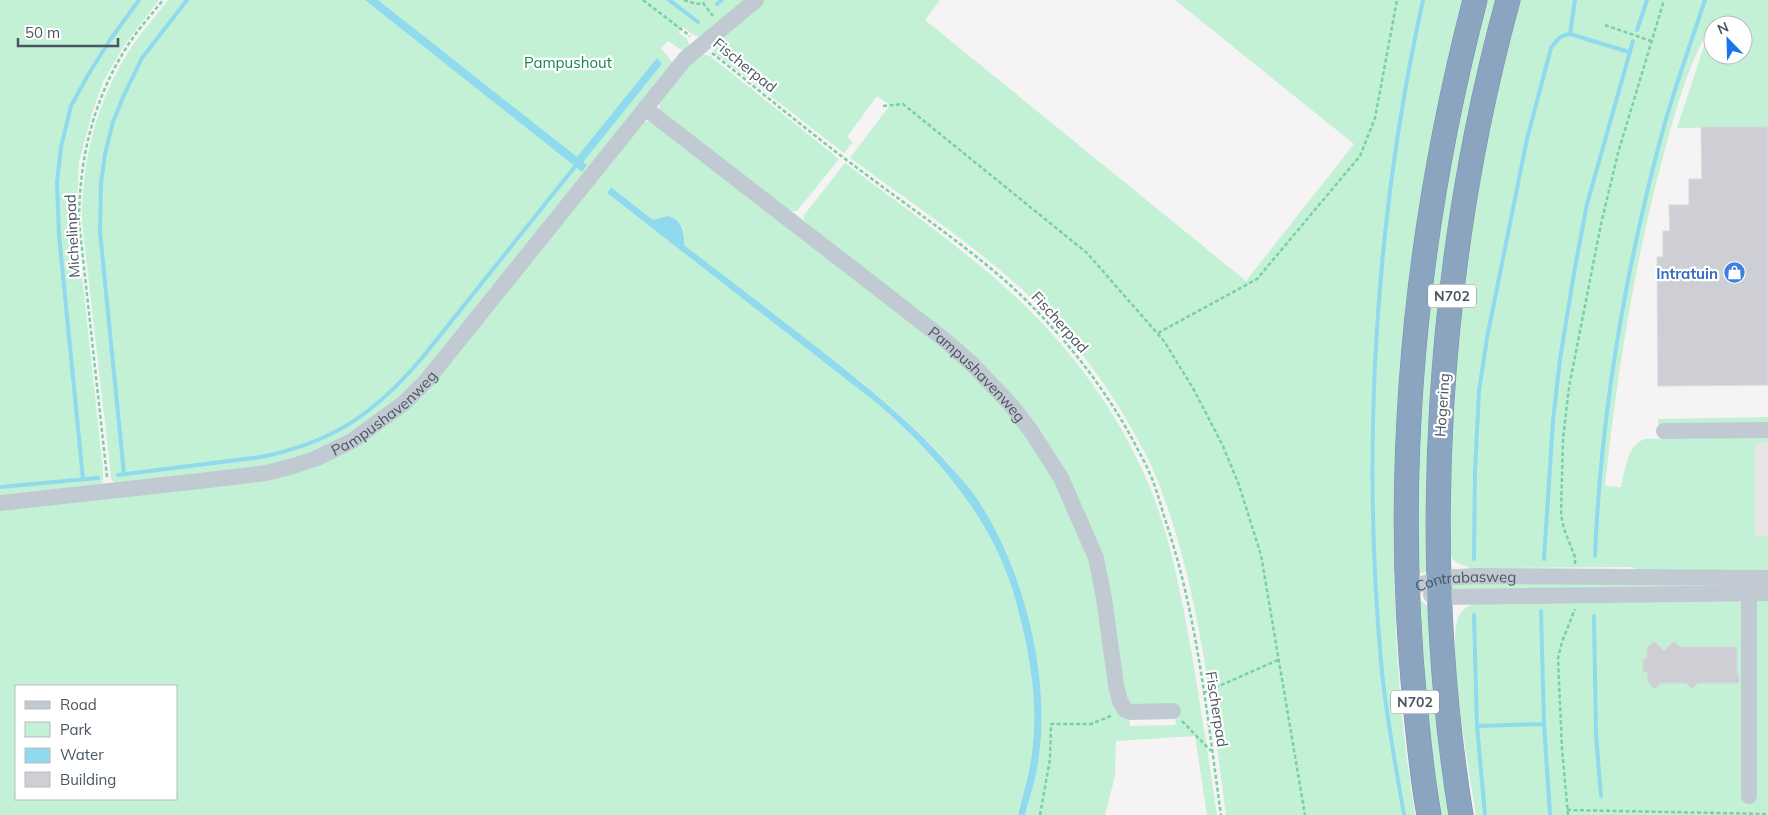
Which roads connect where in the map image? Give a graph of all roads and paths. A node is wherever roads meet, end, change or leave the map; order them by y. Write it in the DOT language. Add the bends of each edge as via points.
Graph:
graph roads {
  1 [pos="163,0"];
  2 [pos="644,0"];
  3 [pos="684,0"];
  4 [pos="756,0"];
  5 [pos="1398,0"];
  6 [pos="1475,0"];
  7 [pos="1508,0"];
  8 [pos="1664,0"];
  9 [pos="1605,25"];
  10 [pos="722,28"];
  11 [pos="1651,41"];
  12 [pos="702,45"];
  13 [pos="883,106"];
  14 [pos="645,108"];
  15 [pos="1158,334"];
  16 [pos="1768,430"];
  17 [pos="1664,432"];
  18 [pos="109,491"];
  19 [pos="0,503"];
  20 [pos="1576,576"];
  21 [pos="1768,578"];
  22 [pos="1749,586"];
  23 [pos="1440,587"];
  24 [pos="1407,588"];
  25 [pos="1768,594"];
  26 [pos="1576,596"];
  27 [pos="1278,660"];
  28 [pos="1204,693"];
  29 [pos="1125,710"];
  30 [pos="1174,712"];
  31 [pos="1212,752"];
  32 [pos="1749,796"];
  33 [pos="1567,810"];
  34 [pos="1768,814"];
  35 [pos="1040,815"];
  36 [pos="1221,815"];
  37 [pos="1305,815"];
  38 [pos="1429,815"];
  39 [pos="1461,815"];
  40 [pos="1568,815"];
  1 -- 18 [label="path, Michelinpad" via="131,42 110,77 87,142 80,184 79,222"];
  2 -- 12 [label="path, Fischerpad"];
  3 -- 10 [label="path" via="703,3"];
  4 -- 10 [label="street, Pampushavenweg"];
  5 -- 15 [label="path" via="1375,118 1360,156 1257,279"];
  6 -- 24 [label="highway, N702" via="1447,121 1415,325 1407,465"];
  7 -- 23 [label="highway, Hogering / N702" via="1473,150 1452,292 1440,443"];
  8 -- 11 [label="path"];
  9 -- 11 [label="path"];
  10 -- 12 [label="street, Pampushavenweg"];
  11 -- 20 [label="path" via="1618,153 1568,387 1561,515 1575,557"];
  12 -- 14 [label="street, Pampushavenweg" via="685,59"];
  12 -- 28 [label="path, Fischerpad" via="992,270 1037,312 1093,376 1120,417 1150,474 1175,548"];
  13 -- 15 [label="path" via="903,104 1075,242"];
  14 -- 18 [label="street, Pampushavenweg" via="427,380 379,423 332,451 266,473"];
  14 -- 29 [label="street, Pampushavenweg" via="946,341 1011,405 1061,478 1096,558 1116,685"];
  15 -- 27 [label="path" via="1194,390 1239,485 1261,555"];
  16 -- 17 [label="street"];
  18 -- 19 [label="street, Pampushavenweg"];
  20 -- 22 [label="street, Contrabasweg"];
  20 -- 23 [label="street, Contrabasweg"];
  21 -- 22 [label="street, Contrabasweg"];
  22 -- 25 [label="street, Contrabasweg"];
  22 -- 26 [label="street, Contrabasweg"];
  22 -- 32 [label="street"];
  23 -- 24 [label="street, Contrabasweg"];
  23 -- 26 [label="street, Contrabasweg"];
  23 -- 39 [label="highway, Hogering / N702" via="1446,699"];
  24 -- 38 [label="highway, N702" via="1412,669"];
  26 -- 33 [label="path" via="1574,616 1558,658"];
  27 -- 28 [label="path"];
  27 -- 37 [label="path"];
  28 -- 31 [label="path, Fischerpad"];
  29 -- 30 [label="street"];
  29 -- 35 [label="path" via="1090,724 1051,724 1050,759"];
  30 -- 31 [label="path"];
  31 -- 36 [label="path, Fischerpad"];
  33 -- 34 [label="path"];
  33 -- 40 [label="path"];
}
